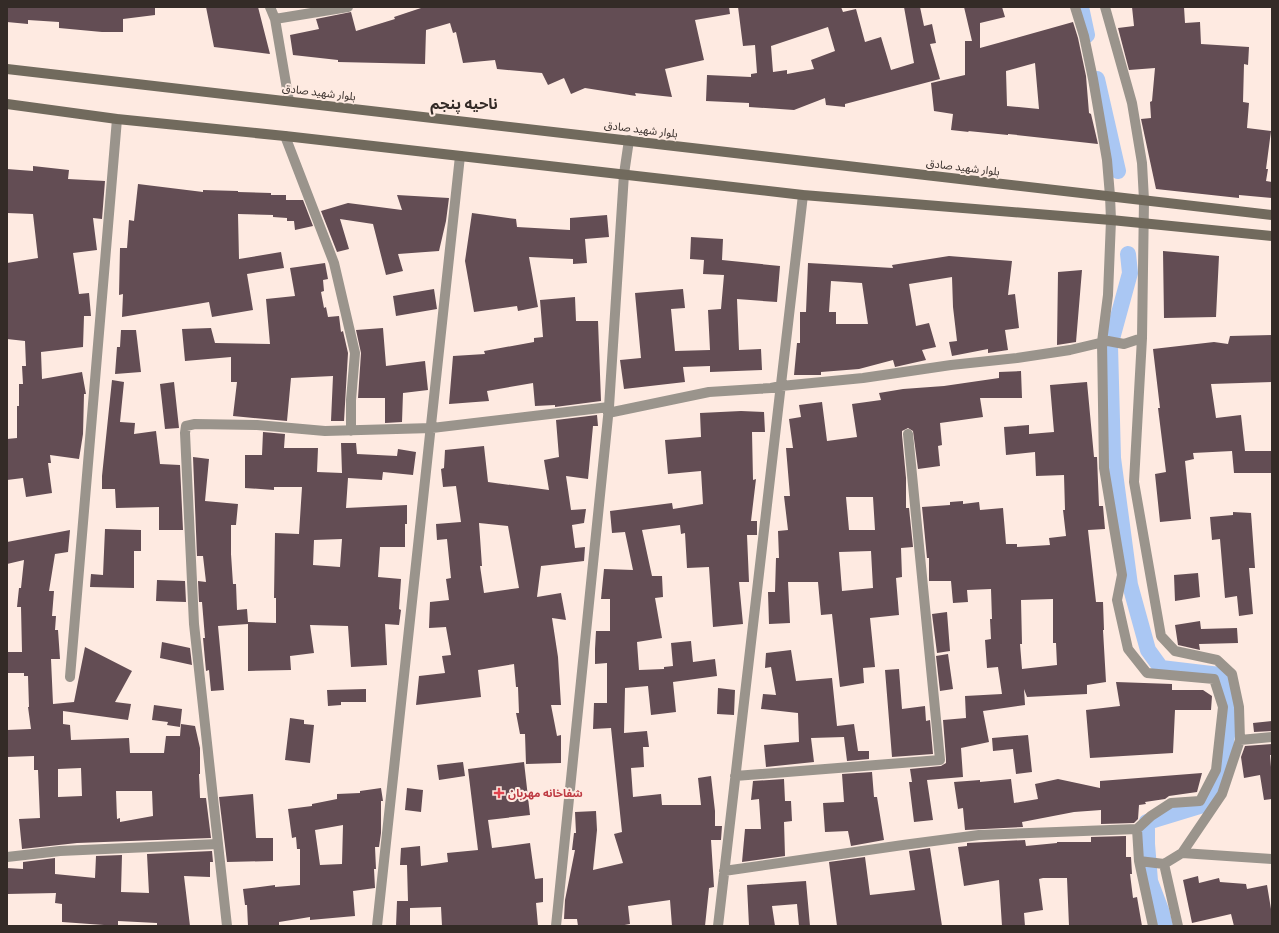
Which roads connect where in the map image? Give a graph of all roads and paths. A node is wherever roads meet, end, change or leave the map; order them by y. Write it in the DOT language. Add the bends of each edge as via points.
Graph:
graph roads {
  1 [pos="270,7"];
  2 [pos="348,7"];
  3 [pos="1075,7"];
  4 [pos="1105,7"];
  5 [pos="275,19"];
  6 [pos="7,69"];
  7 [pos="289,101"];
  8 [pos="7,104"];
  9 [pos="117,119"];
  10 [pos="285,136"];
  11 [pos="629,140"];
  12 [pos="460,156"];
  13 [pos="624,174"];
  14 [pos="803,195"];
  15 [pos="1110,196"];
  16 [pos="1144,200"];
  17 [pos="1272,215"];
  18 [pos="1111,220"];
  19 [pos="1144,223"];
  20 [pos="1272,236"];
  21 [pos="1142,338"];
  22 [pos="1105,342"];
  23 [pos="781,386"];
  24 [pos="609,410"];
  25 [pos="432,428"];
  26 [pos="351,431"];
  27 [pos="908,434"];
  28 [pos="70,676"];
  29 [pos="1272,737"];
  30 [pos="1240,740"];
  31 [pos="735,776"];
  32 [pos="1137,829"];
  33 [pos="218,844"];
  34 [pos="1182,852"];
  35 [pos="7,857"];
  36 [pos="1272,859"];
  37 [pos="1139,861"];
  38 [pos="1164,864"];
  39 [pos="724,871"];
  40 [pos="228,926"];
  41 [pos="377,926"];
  42 [pos="556,926"];
  43 [pos="718,926"];
  44 [pos="1153,926"];
  45 [pos="1178,926"];
  1 -- 5 [label="street"];
  2 -- 5 [label="street"];
  3 -- 15 [label="street" via="1093,79 1107,160"];
  4 -- 16 [label="street" via="1132,103 1142,163"];
  5 -- 7 [label="street"];
  6 -- 7 [label="main road, بلوار شهید صادق"];
  7 -- 11 [label="main road, بلوار شهید صادق"];
  8 -- 9 [label="main road"];
  9 -- 10 [label="main road"];
  9 -- 28 [label="street"];
  10 -- 12 [label="main road"];
  10 -- 26 [label="street" via="334,264 355,353"];
  11 -- 13 [label="street"];
  11 -- 15 [label="main road, بلوار شهید صادق"];
  12 -- 13 [label="main road"];
  12 -- 25 [label="street"];
  13 -- 14 [label="main road"];
  13 -- 24 [label="street"];
  14 -- 18 [label="main road"];
  14 -- 23 [label="street"];
  15 -- 16 [label="main road, بلوار شهید صادق"];
  15 -- 18 [label="street"];
  16 -- 17 [label="main road, بلوار شهید صادق"];
  16 -- 19 [label="street"];
  18 -- 19 [label="main road"];
  18 -- 22 [label="street"];
  19 -- 20 [label="main road"];
  19 -- 21 [label="street"];
  21 -- 22 [label="street" via="1124,344"];
  21 -- 30 [label="street" via="1134,482 1161,636 1175,651 1217,660 1232,674 1239,707"];
  22 -- 23 [label="street" via="1016,358"];
  22 -- 32 [label="street" via="1104,468 1122,575 1117,600 1128,649 1147,674 1214,679 1223,707 1216,770 1200,801 1171,804 1151,816"];
  23 -- 24 [label="street" via="709,392"];
  23 -- 31 [label="street"];
  24 -- 25 [label="street"];
  24 -- 42 [label="street"];
  25 -- 26 [label="street"];
  25 -- 41 [label="street"];
  26 -- 33 [label="street" via="257,425 186,426 194,624"];
  27 -- 31 [label="street" via="940,760"];
  29 -- 30 [label="street"];
  30 -- 34 [label="street" via="1222,794"];
  31 -- 39 [label="street"];
  32 -- 37 [label="street"];
  32 -- 39 [label="street" via="978,835"];
  33 -- 35 [label="street" via="60,851"];
  33 -- 40 [label="street"];
  34 -- 36 [label="street"];
  34 -- 38 [label="street"];
  37 -- 38 [label="street"];
  37 -- 44 [label="street"];
  38 -- 45 [label="street"];
  39 -- 43 [label="street"];
}
